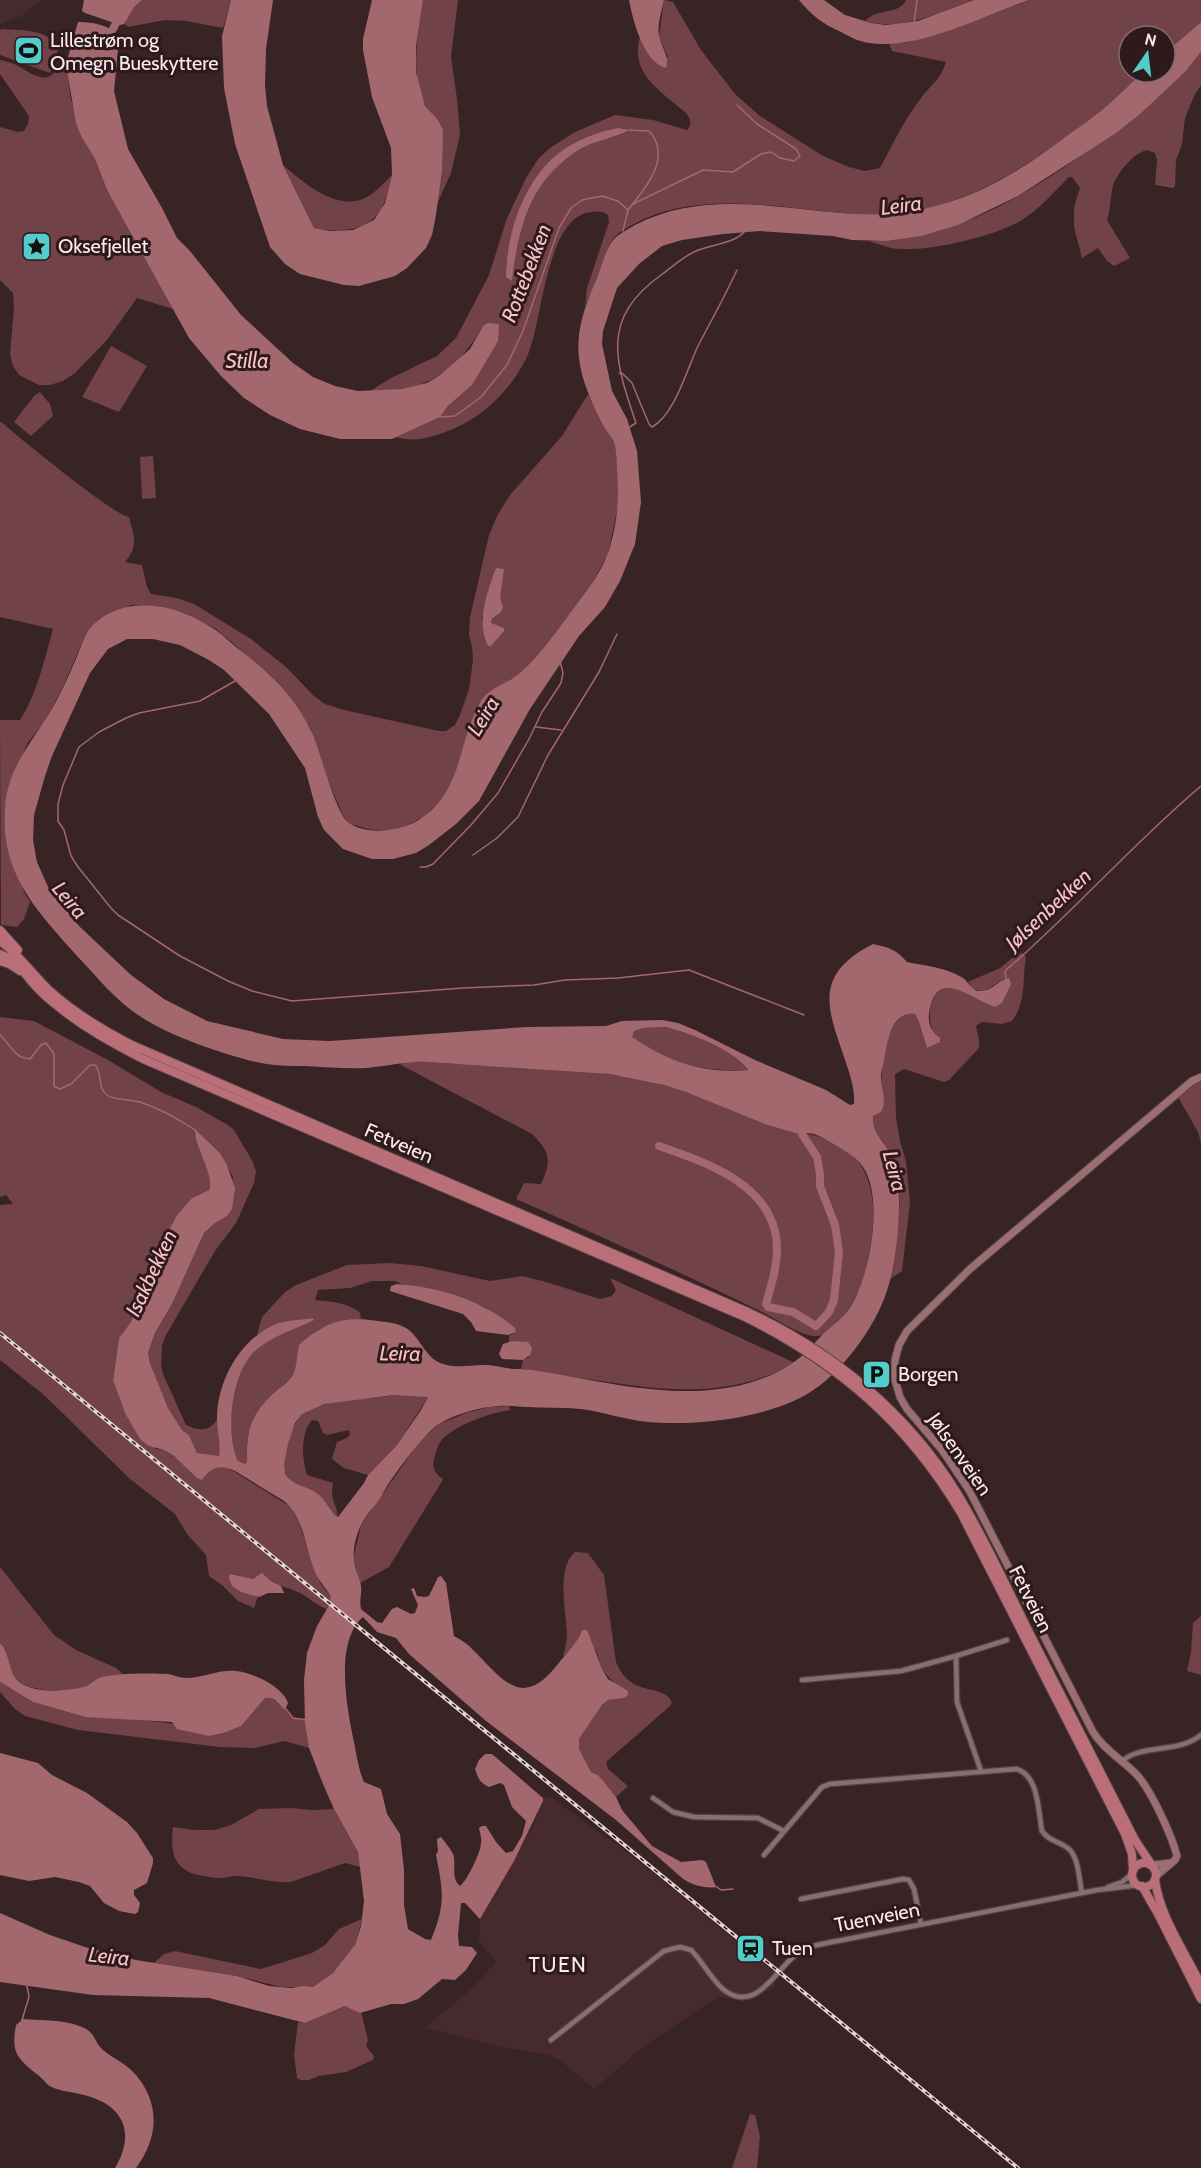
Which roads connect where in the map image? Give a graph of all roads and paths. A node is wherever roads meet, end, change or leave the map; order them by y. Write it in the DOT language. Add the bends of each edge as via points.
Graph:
graph roads {
  1 [pos="0,930"];
  2 [pos="0,943"];
  3 [pos="0,954"];
  4 [pos="0,961"];
  5 [pos="31,976"];
  6 [pos="1200,1077"];
  7 [pos="846,1374"];
  8 [pos="1007,1640"];
  9 [pos="956,1656"];
  10 [pos="802,1680"];
  11 [pos="1201,1735"];
  12 [pos="1122,1761"];
  13 [pos="981,1771"];
  14 [pos="653,1798"];
  15 [pos="784,1831"];
  16 [pos="764,1855"];
  17 [pos="1173,1862"];
  18 [pos="1151,1865"];
  19 [pos="1133,1872"];
  20 [pos="1156,1878"];
  21 [pos="1140,1886"];
  22 [pos="1097,1890"];
  23 [pos="1082,1893"];
  24 [pos="801,1899"];
  25 [pos="921,1924"];
  26 [pos="1201,1985"];
  27 [pos="1201,1999"];
  28 [pos="551,2040"];
  1 -- 5 [label="highway" via="22,956"];
  2 -- 5 [label="highway, Fetveien" via="15,954"];
  3 -- 5 [label="highway, Fetveien"];
  4 -- 5 [label="highway"];
  5 -- 7 [label="highway, Fetveien" via="67,1014 143,1059 737,1313 803,1345"];
  6 -- 12 [label="main road, Jølsenveien" via="970,1269 907,1331 895,1360 896,1385 903,1402 965,1483 1093,1732"];
  7 -- 18 [label="highway, Fetveien" via="880,1399 916,1437 958,1494"];
  7 -- 19 [label="highway, Fetveien" via="911,1442 961,1513 1125,1834"];
  8 -- 9 [label="street"];
  9 -- 10 [label="street" via="901,1671"];
  9 -- 13 [label="street" via="957,1702"];
  11 -- 12 [label="street" via="1186,1744 1132,1754"];
  12 -- 17 [label="main road, Jølsenveien" via="1150,1795 1176,1851"];
  13 -- 15 [label="street" via="830,1784 822,1787"];
  13 -- 23 [label="street" via="1012,1769 1028,1775 1042,1831 1070,1851"];
  14 -- 15 [label="street" via="673,1812 694,1817 758,1818"];
  15 -- 16 [label="street"];
  17 -- 18 [label="main road"];
  17 -- 20 [label="main road"];
  18 -- 19 [label="highway" via="1141,1863"];
  18 -- 20 [label="highway"];
  19 -- 21 [label="highway" via="1134,1881"];
  19 -- 22 [label="street, Tuenveien" via="1122,1882"];
  20 -- 21 [label="highway" via="1149,1886"];
  20 -- 26 [label="highway" via="1164,1911"];
  21 -- 22 [label="street, Tuenveien"];
  21 -- 27 [label="highway"];
  22 -- 23 [label="street, Tuenveien"];
  23 -- 25 [label="street, Tuenveien"];
  24 -- 25 [label="street" via="909,1880"];
  25 -- 28 [label="street, Tuenveien" via="828,1941 806,1949 751,1996 729,1993 691,1950 674,1947"];
}
